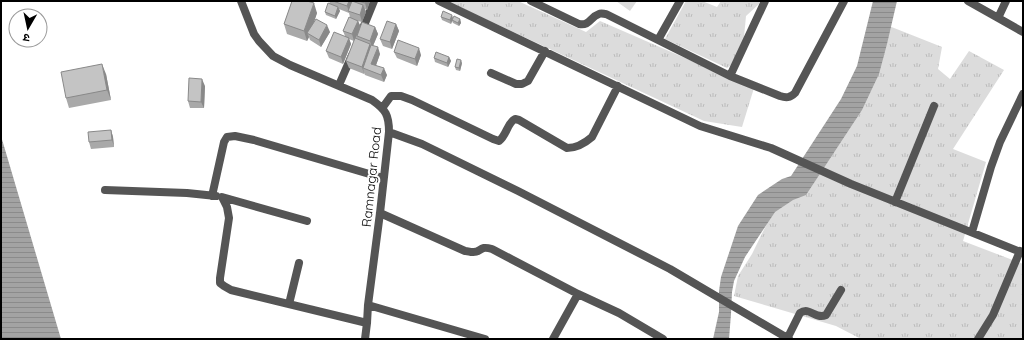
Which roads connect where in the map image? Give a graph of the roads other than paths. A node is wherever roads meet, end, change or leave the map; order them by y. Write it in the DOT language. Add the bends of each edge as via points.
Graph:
graph roads {
  1 [pos="241,1"];
  2 [pos="374,1"];
  3 [pos="439,1"];
  4 [pos="532,1"];
  5 [pos="680,1"];
  6 [pos="766,1"];
  7 [pos="844,1"];
  8 [pos="968,1"];
  9 [pos="1006,1"];
  10 [pos="545,4"];
  11 [pos="998,18"];
  12 [pos="1023,32"];
  13 [pos="658,40"];
  14 [pos="545,51"];
  15 [pos="491,73"];
  16 [pos="730,76"];
  17 [pos="339,85"];
  18 [pos="618,86"];
  19 [pos="1023,94"];
  20 [pos="934,106"];
  21 [pos="382,107"];
  22 [pos="389,132"];
  23 [pos="383,178"];
  24 [pos="105,190"];
  25 [pos="212,196"];
  26 [pos="222,197"];
  27 [pos="895,202"];
  28 [pos="380,214"];
  29 [pos="306,221"];
  30 [pos="972,232"];
  31 [pos="1021,252"];
  32 [pos="299,263"];
  33 [pos="840,290"];
  34 [pos="578,294"];
  35 [pos="289,304"];
  36 [pos="368,305"];
  37 [pos="367,323"];
  38 [pos="556,338"];
  39 [pos="366,339"];
  40 [pos="483,339"];
  41 [pos="663,339"];
  42 [pos="788,339"];
  43 [pos="978,339"];
  1 -- 17 [label="street" via="254,34 273,56"];
  2 -- 17 [label="street"];
  3 -- 14 [label="street"];
  4 -- 10 [label="street"];
  5 -- 13 [label="street"];
  6 -- 16 [label="street"];
  7 -- 16 [label="street" via="795,94 791,97 780,96"];
  8 -- 11 [label="street"];
  9 -- 11 [label="street"];
  10 -- 13 [label="street" via="578,24 583,25 597,15 606,14"];
  11 -- 12 [label="street"];
  13 -- 16 [label="street"];
  14 -- 15 [label="street" via="528,81 522,84 516,84"];
  14 -- 18 [label="street"];
  17 -- 21 [label="street"];
  18 -- 21 [label="street" via="592,137 585,144 574,148 567,148 515,119 504,138 499,140 401,96 391,96"];
  18 -- 27 [label="street" via="700,126 771,148"];
  19 -- 30 [label="street" via="1000,142"];
  20 -- 27 [label="street"];
  21 -- 22 [label="street, Ramnagar Road" via="387,114"];
  22 -- 23 [label="street, Ramnagar Road"];
  22 -- 42 [label="street" via="422,144 670,269"];
  23 -- 25 [label="street" via="235,136 227,137 224,142"];
  23 -- 28 [label="street, Ramnagar Road"];
  24 -- 25 [label="street"];
  25 -- 26 [label="street"];
  26 -- 29 [label="street"];
  26 -- 35 [label="street" via="229,218 220,283 231,290"];
  27 -- 30 [label="street"];
  28 -- 34 [label="street" via="465,251 478,252 486,247 492,249"];
  28 -- 36 [label="street, Ramnagar Road"];
  30 -- 31 [label="street"];
  31 -- 43 [label="street" via="993,315"];
  32 -- 35 [label="street"];
  33 -- 42 [label="street" via="826,315 817,316 809,311 800,313"];
  34 -- 38 [label="street"];
  34 -- 41 [label="street" via="619,313"];
  35 -- 37 [label="street"];
  36 -- 37 [label="street, Ramnagar Road"];
  36 -- 40 [label="street"];
  37 -- 39 [label="street, Ramnagar Road"];
}
